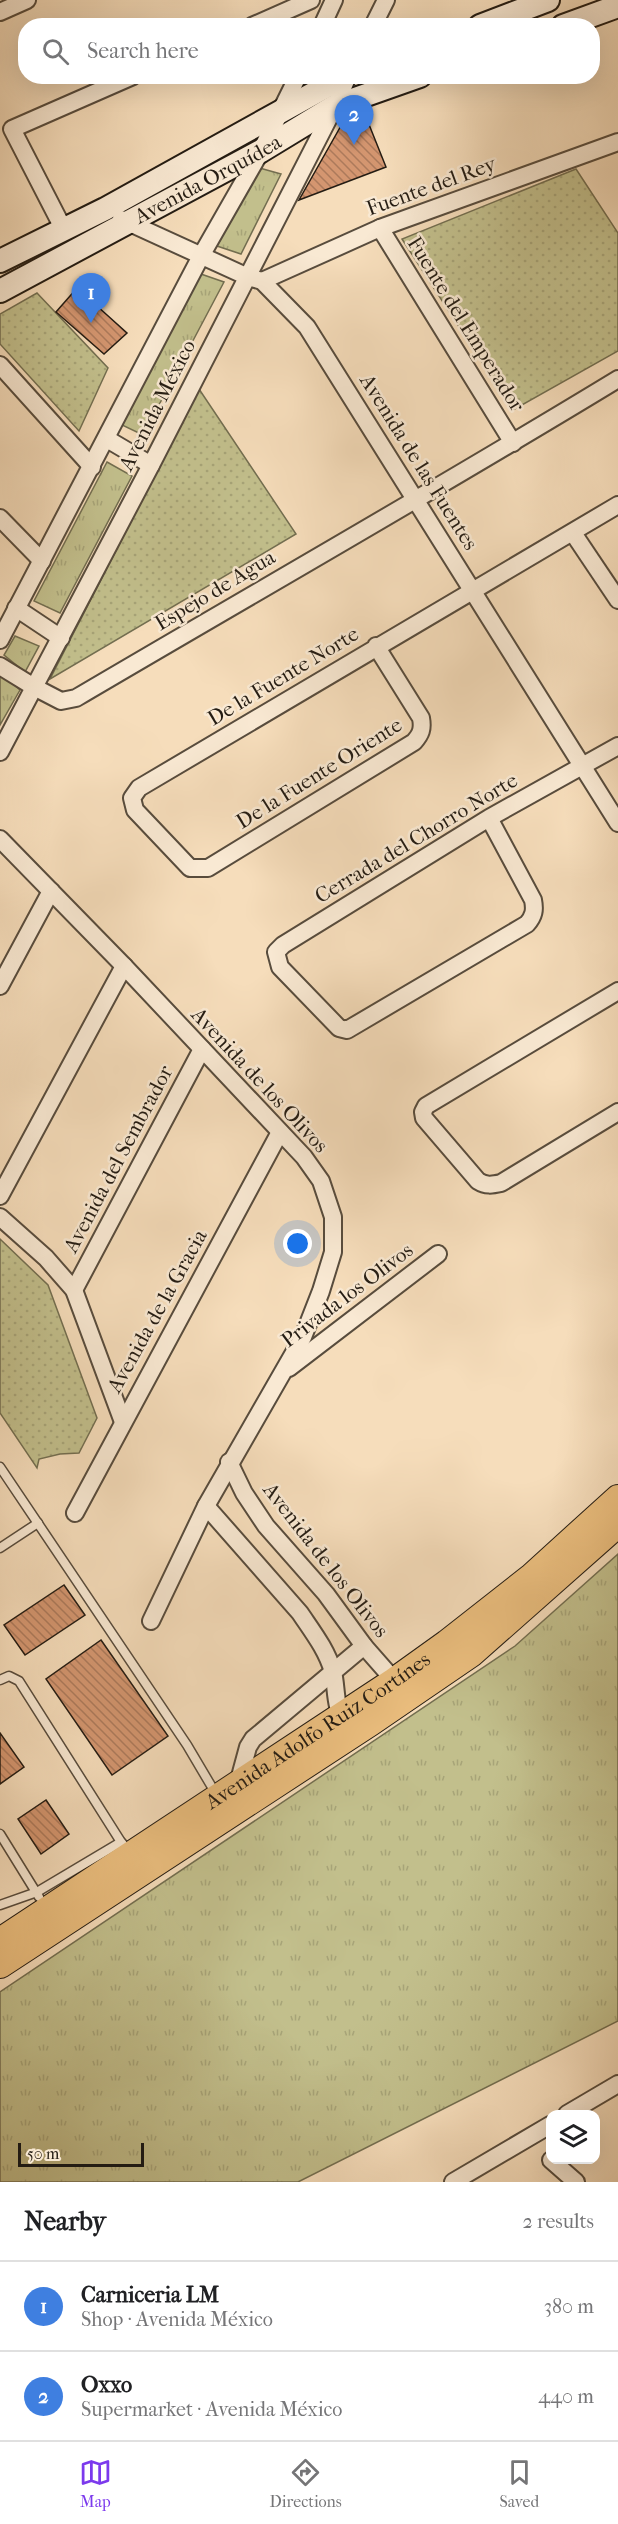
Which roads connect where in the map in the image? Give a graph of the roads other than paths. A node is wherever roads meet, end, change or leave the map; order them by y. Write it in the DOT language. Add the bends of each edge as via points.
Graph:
graph roads {
  1 [pos="27,0"];
  2 [pos="311,0"];
  3 [pos="334,0"];
  4 [pos="548,0"];
  5 [pos="379,2"];
  6 [pos="618,6"];
  7 [pos="0,12"];
  8 [pos="270,18"];
  9 [pos="326,18"];
  10 [pos="375,18"];
  11 [pos="501,18"];
  12 [pos="585,18"];
  13 [pos="115,84"];
  14 [pos="294,84"];
  15 [pos="332,84"];
  16 [pos="343,84"];
  17 [pos="397,84"];
  18 [pos="335,106"];
  19 [pos="280,113"];
  20 [pos="6,130"];
  21 [pos="618,142"];
  22 [pos="261,151"];
  23 [pos="105,209"];
  24 [pos="128,223"];
  25 [pos="380,228"];
  26 [pos="64,230"];
  27 [pos="201,256"];
  28 [pos="0,261"];
  29 [pos="255,279"];
  30 [pos="0,291"];
  31 [pos="0,365"];
  32 [pos="618,379"];
  33 [pos="107,439"];
  34 [pos="513,443"];
  35 [pos="152,465"];
  36 [pos="92,467"];
  37 [pos="416,498"];
  38 [pos="618,505"];
  39 [pos="0,518"];
  40 [pos="573,533"];
  41 [pos="42,561"];
  42 [pos="472,591"];
  43 [pos="618,600"];
  44 [pos="16,608"];
  45 [pos="61,638"];
  46 [pos="0,640"];
  47 [pos="376,646"];
  48 [pos="0,666"];
  49 [pos="34,687"];
  50 [pos="618,746"];
  51 [pos="0,752"];
  52 [pos="582,765"];
  53 [pos="489,818"];
  54 [pos="618,823"];
  55 [pos="0,839"];
  56 [pos="216,864"];
  57 [pos="51,891"];
  58 [pos="124,966"];
  59 [pos="0,986"];
  60 [pos="618,991"];
  61 [pos="202,1048"];
  62 [pos="618,1112"];
  63 [pos="280,1132"];
  64 [pos="0,1196"];
  65 [pos="0,1218"];
  66 [pos="438,1254"];
  67 [pos="74,1290"];
  68 [pos="283,1372"];
  69 [pos="123,1422"];
  70 [pos="229,1462"];
  71 [pos="0,1467"];
  72 [pos="618,1498"];
  73 [pos="206,1506"];
  74 [pos="75,1513"];
  75 [pos="38,1523"];
  76 [pos="618,1524"];
  77 [pos="0,1548"];
  78 [pos="151,1621"];
  79 [pos="364,1646"];
  80 [pos="333,1670"];
  81 [pos="0,1680"];
  82 [pos="394,1681"];
  83 [pos="354,1721"];
  84 [pos="228,1791"];
  85 [pos="0,1834"];
  86 [pos="126,1848"];
  87 [pos="42,1901"];
  88 [pos="0,1905"];
  89 [pos="0,1941"];
  90 [pos="0,1965"];
  91 [pos="618,2084"];
  92 [pos="575,2110"];
  93 [pos="546,2127"];
  94 [pos="528,2138"];
  95 [pos="546,2154"];
  96 [pos="556,2164"];
  97 [pos="453,2182"];
  98 [pos="576,2182"];
  1 -- 7 [label="street"];
  2 -- 8 [label="street"];
  3 -- 9 [label="street"];
  4 -- 11 [label="street"];
  5 -- 10 [label="street"];
  6 -- 12 [label="street"];
  13 -- 20 [label="street"];
  14 -- 19 [label="street, Avenida México"];
  15 -- 19 [label="street, Avenida Orquídea"];
  16 -- 18 [label="street, Avenida México"];
  17 -- 18 [label="street, Avenida Orquídea"];
  18 -- 22 [label="street, Avenida Orquídea"];
  18 -- 29 [label="street, Avenida México"];
  19 -- 22 [label="street, Avenida México"];
  19 -- 23 [label="street, Avenida Orquídea"];
  20 -- 26 [label="street"];
  21 -- 25 [label="street, Fuente del Rey"];
  22 -- 24 [label="street, Avenida Orquídea"];
  22 -- 27 [label="street, Avenida México"];
  23 -- 24 [label="street, Avenida de las Fuentes"];
  23 -- 26 [label="street, Avenida Orquídea"];
  24 -- 27 [label="street, Avenida de las Fuentes"];
  24 -- 30 [label="street, Avenida Orquídea"];
  25 -- 29 [label="street, Fuente del Rey"];
  25 -- 34 [label="street, Fuente del Emperador"];
  26 -- 28 [label="street, Avenida Orquídea"];
  27 -- 29 [label="street, Avenida de las Fuentes"];
  27 -- 33 [label="street, Avenida México"];
  29 -- 35 [label="street, Avenida México"];
  29 -- 37 [label="street, Avenida de las Fuentes" via="307,327"];
  31 -- 36 [label="street"];
  32 -- 34 [label="street, Espejo de Agua"];
  33 -- 35 [label="street"];
  33 -- 36 [label="street, Avenida México"];
  34 -- 37 [label="street, Espejo de Agua"];
  35 -- 45 [label="street, Avenida México"];
  36 -- 41 [label="street, Avenida México"];
  37 -- 42 [label="street, Avenida de las Fuentes"];
  37 -- 49 [label="street, Espejo de Agua" via="76,698 61,701"];
  38 -- 40 [label="street, De la Fuente Norte"];
  39 -- 41 [label="street"];
  40 -- 42 [label="street, De la Fuente Norte"];
  40 -- 43 [label="street"];
  41 -- 44 [label="street, Avenida México"];
  42 -- 47 [label="street, De la Fuente Norte"];
  42 -- 52 [label="street, Avenida de las Fuentes"];
  44 -- 45 [label="street"];
  44 -- 46 [label="street, Avenida México"];
  45 -- 49 [label="street, Avenida México"];
  47 -- 56 [label="street, De la Fuente Oriente" via="421,718 420,735"];
  47 -- 56 [label="street, De la Fuente Norte" via="140,788 132,798 135,810 190,868 200,870"];
  48 -- 49 [label="street, Espejo de Agua"];
  49 -- 51 [label="street, Avenida México"];
  50 -- 52 [label="street, Cerrada del Chorro Norte"];
  52 -- 53 [label="street, Cerrada del Chorro Norte"];
  52 -- 54 [label="street, Avenida de las Fuentes"];
  53 -- 53 [label="street, Cerrada del Chorro Norte" via="533,900 532,918 527,924 347,1030 280,967 276,952 283,945"];
  55 -- 57 [label="street, Avenida de los Olivos"];
  57 -- 58 [label="street, Avenida de los Olivos"];
  57 -- 59 [label="street"];
  58 -- 61 [label="street, Avenida de los Olivos"];
  58 -- 64 [label="street"];
  60 -- 62 [label="street" via="426,1106 423,1112 424,1118 484,1185 501,1183"];
  61 -- 63 [label="street, Avenida de los Olivos"];
  61 -- 67 [label="street, Avenida del Sembrador"];
  63 -- 68 [label="street, Avenida de los Olivos" via="321,1181 333,1217 333,1252 321,1291"];
  63 -- 69 [label="street, Avenida de la Gracia"];
  65 -- 67 [label="street" via="46,1257"];
  66 -- 68 [label="street, Privada los Olivos"];
  67 -- 69 [label="street"];
  68 -- 70 [label="street, Avenida de los Olivos"];
  69 -- 74 [label="street, Avenida de la Gracia"];
  70 -- 73 [label="street, Avenida de los Olivos"];
  70 -- 79 [label="street, Avenida de los Olivos" via="266,1526 326,1594"];
  71 -- 75 [label="lane"];
  72 -- 82 [label="main road, Avenida Adolfo Ruiz Cortínes" via="531,1577"];
  73 -- 78 [label="street, Avenida de los Olivos"];
  73 -- 80 [label="street" via="300,1613"];
  75 -- 77 [label="lane"];
  75 -- 84 [label="lane" via="187,1745"];
  76 -- 83 [label="main road" via="471,1654"];
  79 -- 80 [label="street"];
  79 -- 82 [label="street, Avenida de los Olivos"];
  80 -- 83 [label="street"];
  80 -- 84 [label="street" via="253,1739"];
  81 -- 86 [label="lane" via="9,1676 19,1681"];
  82 -- 83 [label="main road, Avenida Adolfo Ruiz Cortínes"];
  83 -- 84 [label="main road, Avenida Adolfo Ruiz Cortínes"];
  83 -- 90 [label="main road" via="284,1780"];
  84 -- 86 [label="main road, Avenida Adolfo Ruiz Cortínes"];
  85 -- 87 [label="lane"];
  86 -- 87 [label="main road, Avenida Adolfo Ruiz Cortínes"];
  87 -- 88 [label="lane"];
  87 -- 89 [label="main road, Avenida Adolfo Ruiz Cortínes"];
  91 -- 92 [label="street"];
  93 -- 94 [label="street"];
  94 -- 95 [label="street"];
  94 -- 97 [label="street"];
  96 -- 98 [label="street"];
}
